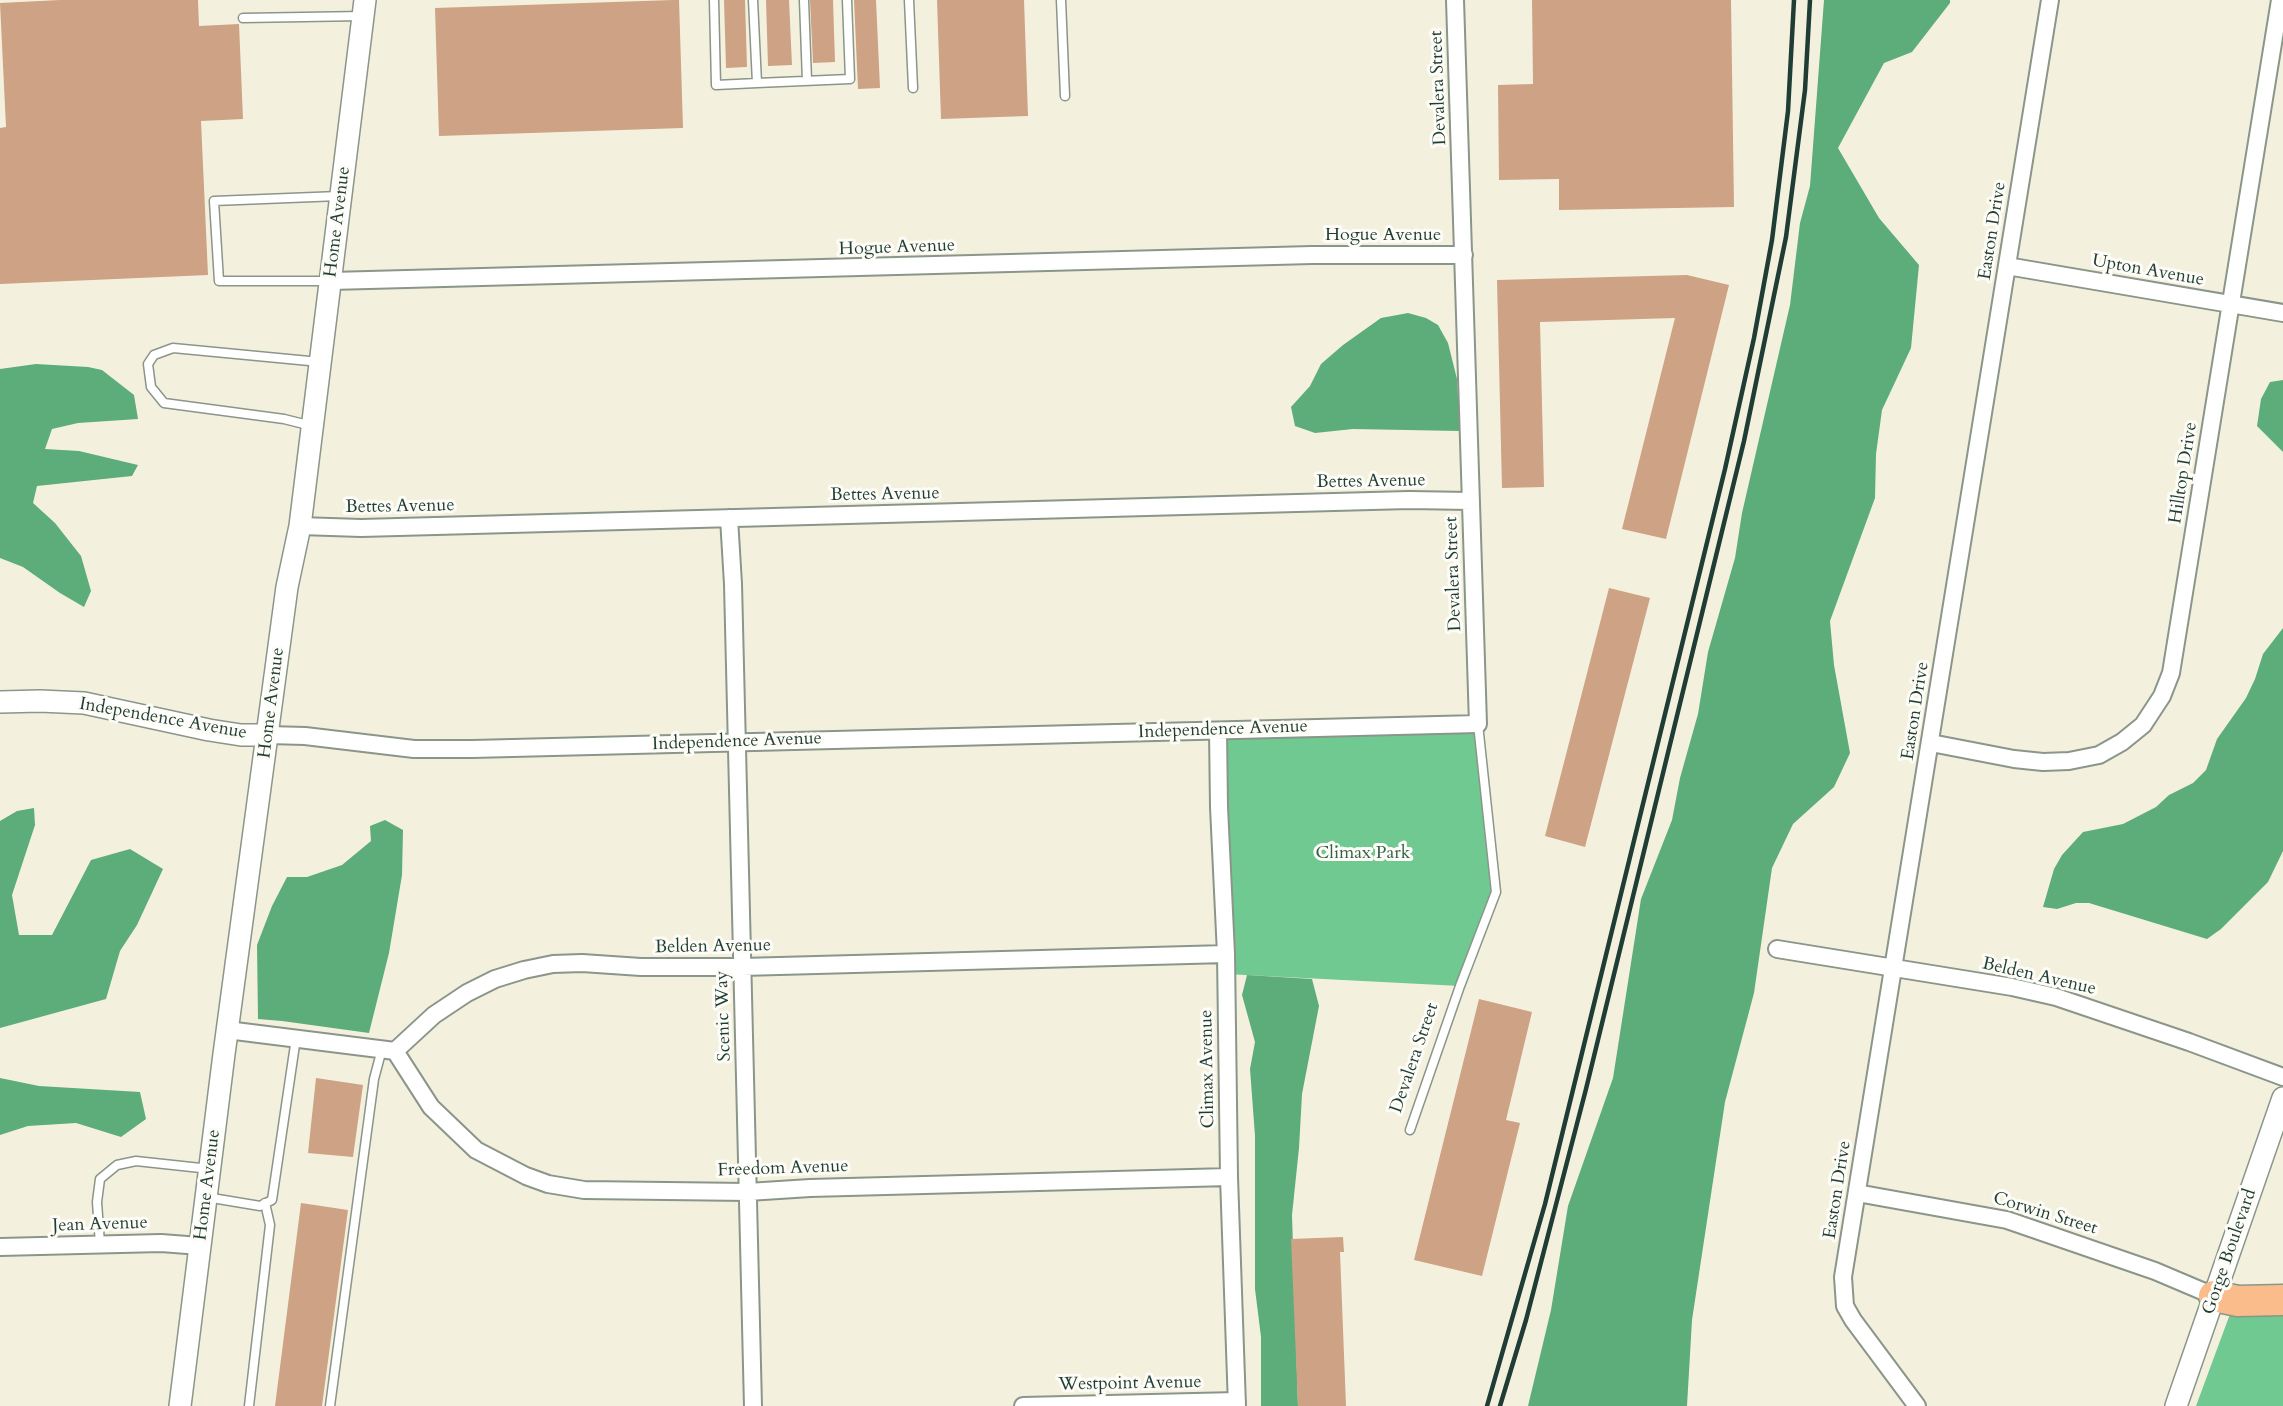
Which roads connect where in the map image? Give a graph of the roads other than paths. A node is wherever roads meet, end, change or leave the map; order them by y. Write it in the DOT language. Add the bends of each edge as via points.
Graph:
graph roads {
  1 [pos="714,0"];
  2 [pos="753,0"];
  3 [pos="804,0"];
  4 [pos="847,0"];
  5 [pos="909,0"];
  6 [pos="1061,0"];
  7 [pos="1455,0"];
  8 [pos="2050,0"];
  9 [pos="2280,0"];
  10 [pos="364,8"];
  11 [pos="243,18"];
  12 [pos="807,81"];
  13 [pos="757,83"];
  14 [pos="913,88"];
  15 [pos="1065,96"];
  16 [pos="341,196"];
  17 [pos="1464,255"];
  18 [pos="2007,266"];
  19 [pos="331,281"];
  20 [pos="2232,306"];
  21 [pos="2283,313"];
  22 [pos="321,362"];
  23 [pos="313,426"];
  24 [pos="1471,501"];
  25 [pos="729,518"];
  26 [pos="300,526"];
  27 [pos="0,702"];
  28 [pos="1478,724"];
  29 [pos="1218,731"];
  30 [pos="268,735"];
  31 [pos="1931,743"];
  32 [pos="736,744"];
  33 [pos="1777,949"];
  34 [pos="1226,954"];
  35 [pos="742,967"];
  36 [pos="1893,968"];
  37 [pos="227,1030"];
  38 [pos="296,1038"];
  39 [pos="389,1050"];
  40 [pos="2283,1077"];
  41 [pos="2283,1098"];
  42 [pos="1410,1130"];
  43 [pos="210,1169"];
  44 [pos="1229,1177"];
  45 [pos="748,1192"];
  46 [pos="1857,1193"];
  47 [pos="206,1197"];
  48 [pos="265,1203"];
  49 [pos="100,1245"];
  50 [pos="200,1246"];
  51 [pos="0,1247"];
  52 [pos="2214,1296"];
  53 [pos="2283,1300"];
  54 [pos="1237,1403"];
  55 [pos="180,1406"];
  56 [pos="249,1406"];
  57 [pos="330,1406"];
  58 [pos="753,1406"];
  59 [pos="1023,1406"];
  60 [pos="1917,1406"];
  61 [pos="2176,1406"];
  1 -- 13 [label="lane" via="716,85"];
  2 -- 13 [label="lane"];
  3 -- 12 [label="lane"];
  4 -- 12 [label="lane" via="850,79"];
  5 -- 14 [label="lane"];
  6 -- 15 [label="lane"];
  7 -- 17 [label="street, Devalera Street"];
  8 -- 18 [label="street, Easton Drive"];
  9 -- 20 [label="street, Hilltop Drive"];
  10 -- 11 [label="lane"];
  10 -- 16 [label="street, Home Avenue"];
  12 -- 13 [label="lane"];
  16 -- 19 [label="street, Home Avenue"];
  16 -- 19 [label="lane" via="214,201 219,280"];
  17 -- 19 [label="street, Hogue Avenue" via="1312,255"];
  17 -- 24 [label="street, Devalera Street"];
  18 -- 20 [label="street, Upton Avenue"];
  18 -- 31 [label="street, Easton Drive"];
  19 -- 22 [label="street, Home Avenue"];
  20 -- 21 [label="street, Upton Avenue"];
  20 -- 31 [label="street, Hilltop Drive" via="2171,673 2143,725 2099,755 2069,761 2014,759"];
  22 -- 23 [label="street, Home Avenue"];
  22 -- 23 [label="lane" via="172,348 154,355 148,364 151,387 164,403"];
  23 -- 26 [label="street, Home Avenue"];
  24 -- 25 [label="street, Bettes Avenue"];
  24 -- 28 [label="street, Devalera Street"];
  25 -- 26 [label="street, Bettes Avenue" via="361,528"];
  25 -- 32 [label="street, Scenic Way"];
  26 -- 30 [label="street, Home Avenue" via="287,587"];
  27 -- 30 [label="street, Independence Avenue" via="84,703 209,730"];
  28 -- 29 [label="street, Independence Avenue"];
  28 -- 42 [label="lane, Devalera Street" via="1496,892"];
  29 -- 32 [label="street, Independence Avenue"];
  29 -- 34 [label="street, Climax Avenue"];
  30 -- 32 [label="street, Independence Avenue" via="414,749"];
  30 -- 37 [label="street, Home Avenue"];
  31 -- 36 [label="street, Easton Drive"];
  32 -- 35 [label="street, Scenic Way"];
  33 -- 36 [label="street, Belden Avenue"];
  34 -- 35 [label="street, Belden Avenue"];
  34 -- 44 [label="street, Climax Avenue"];
  35 -- 39 [label="street, Belden Avenue" via="582,963 524,970 467,993"];
  35 -- 45 [label="street, Scenic Way"];
  36 -- 40 [label="street, Belden Avenue" via="2056,997"];
  36 -- 46 [label="street, Easton Drive"];
  37 -- 38 [label="street"];
  37 -- 43 [label="street, Home Avenue"];
  38 -- 39 [label="street"];
  38 -- 48 [label="lane" via="272,1200"];
  39 -- 45 [label="street, Freedom Avenue" via="446,1124 476,1150 526,1176 584,1190"];
  39 -- 57 [label="lane" via="374,1079"];
  41 -- 52 [label="street, Gorge Boulevard"];
  43 -- 47 [label="street, Home Avenue"];
  43 -- 49 [label="lane" via="136,1161 117,1165 100,1179"];
  44 -- 45 [label="street, Freedom Avenue"];
  44 -- 54 [label="street, Climax Avenue"];
  45 -- 58 [label="street, Scenic Way"];
  46 -- 52 [label="street, Corwin Street" via="2007,1220 2155,1271"];
  46 -- 60 [label="street, Easton Drive" via="1844,1277 1845,1306"];
  47 -- 48 [label="lane" via="260,1206"];
  47 -- 50 [label="street, Home Avenue"];
  48 -- 56 [label="lane" via="270,1225"];
  49 -- 50 [label="street, Jean Avenue"];
  49 -- 51 [label="street, Jean Avenue"];
  50 -- 55 [label="street, Home Avenue"];
  52 -- 53 [label="highway" via="2238,1301"];
  52 -- 61 [label="street, Gorge Boulevard"];
  54 -- 59 [label="street, Westpoint Avenue"];
}
